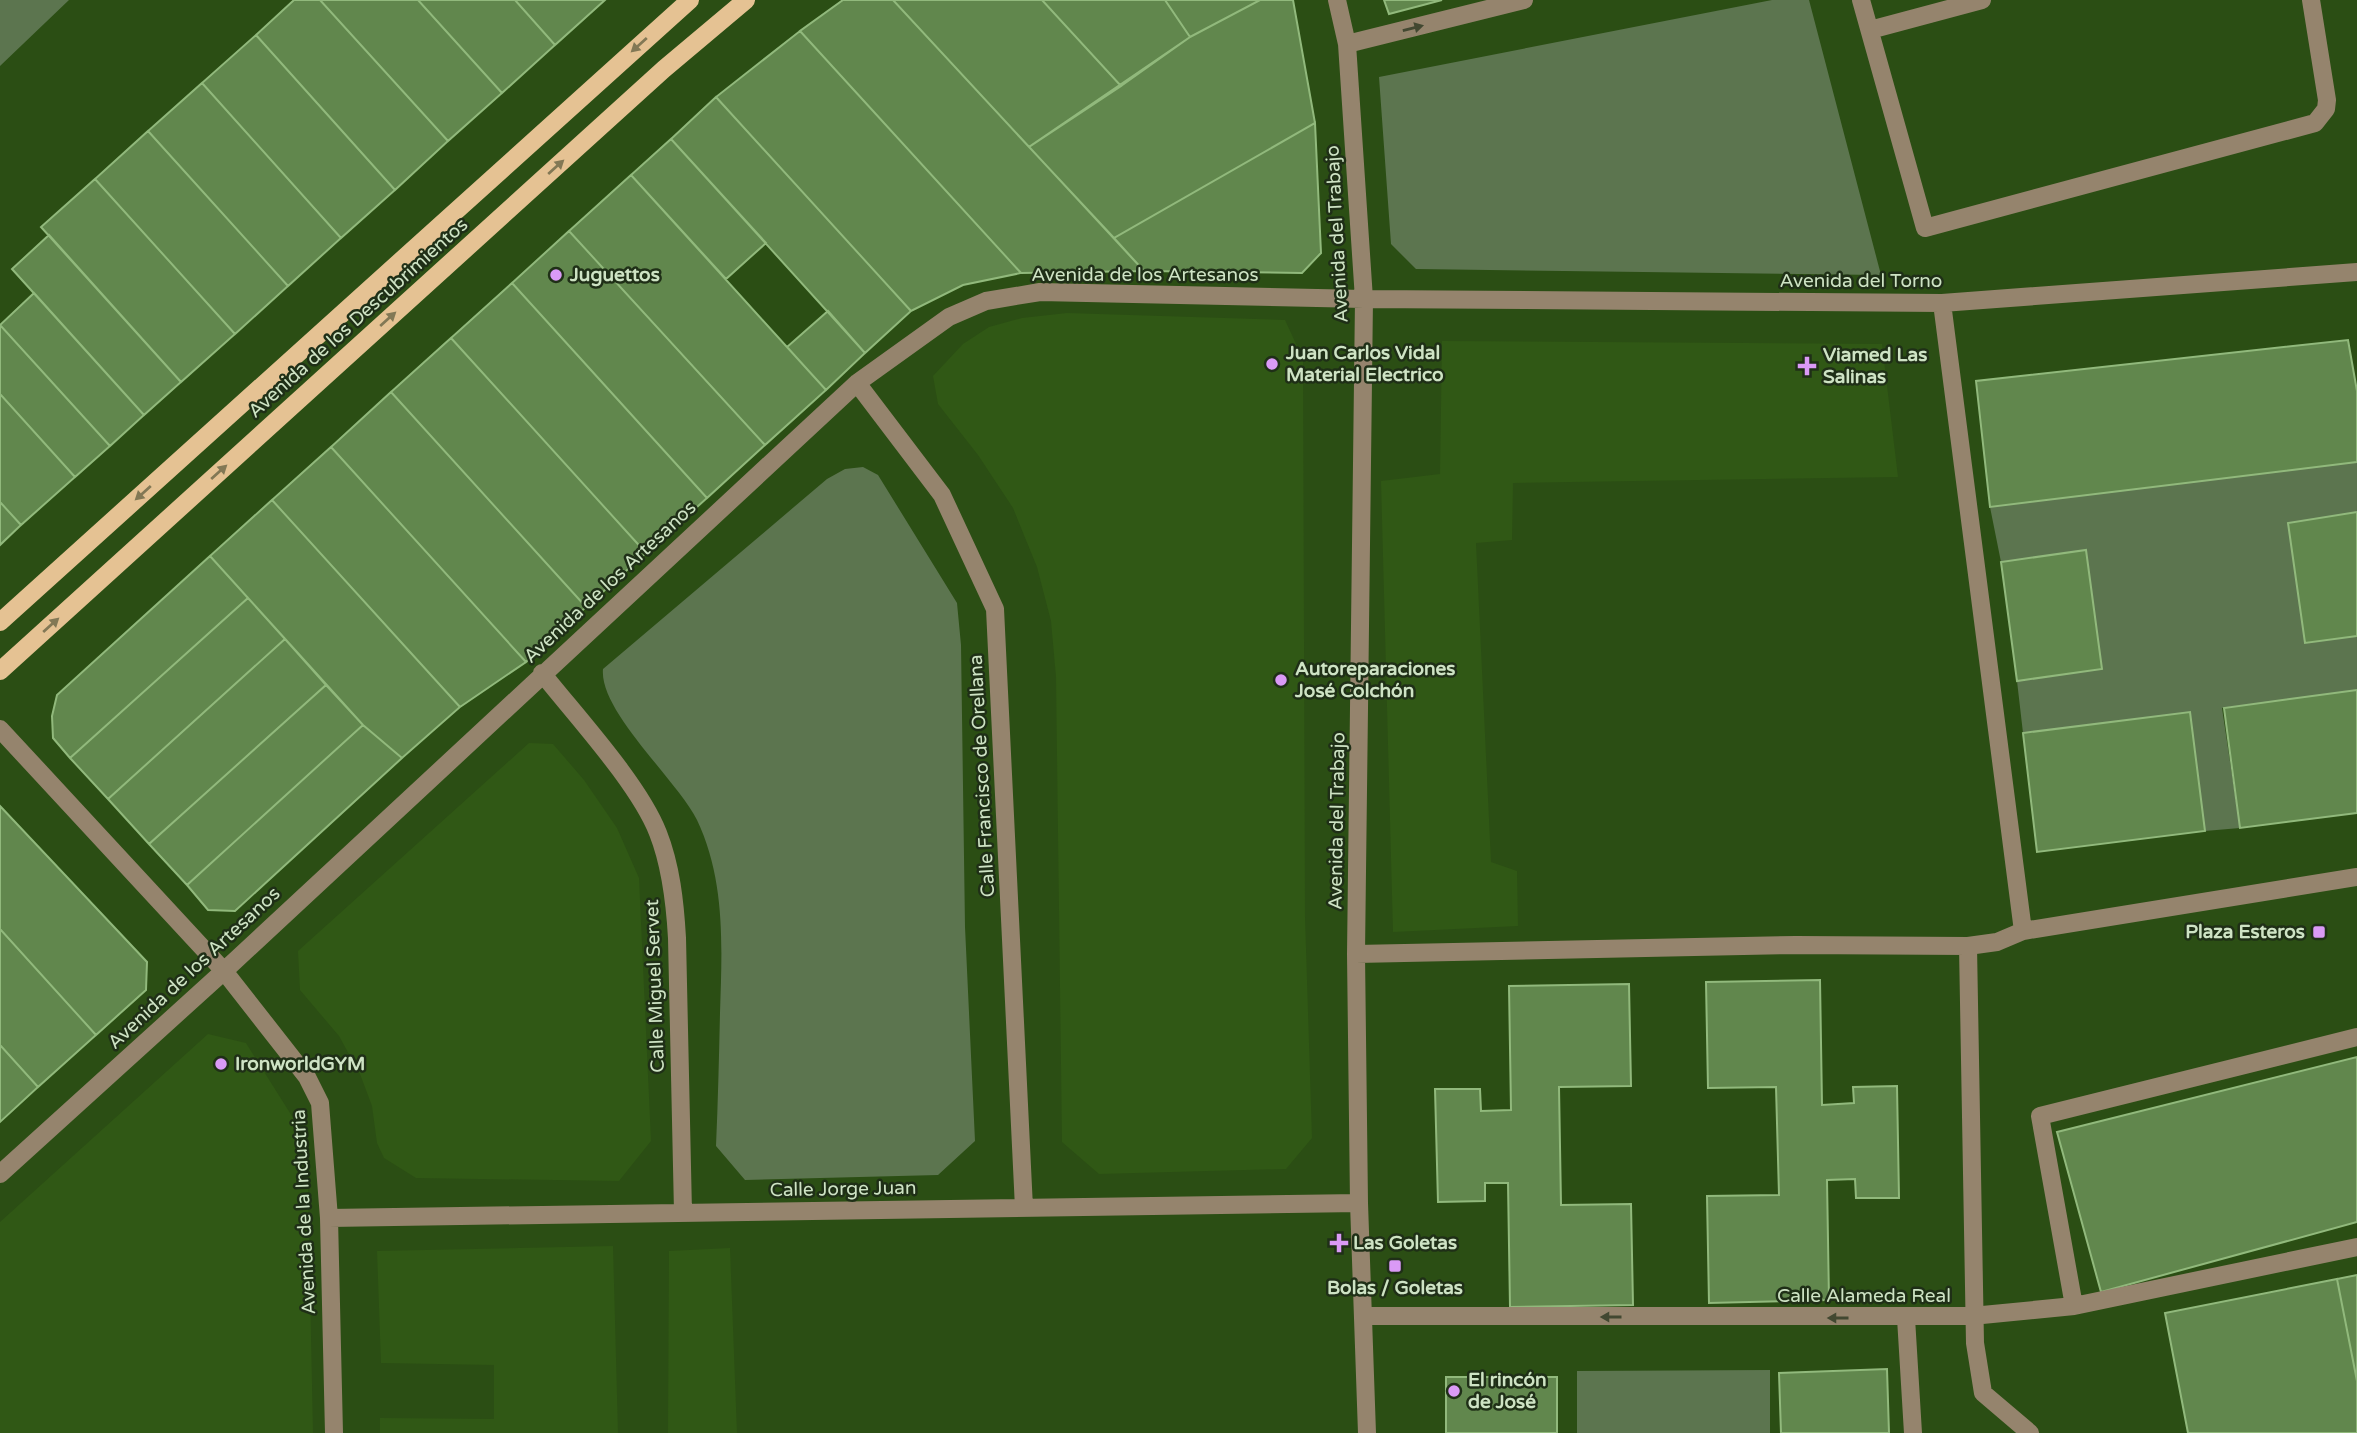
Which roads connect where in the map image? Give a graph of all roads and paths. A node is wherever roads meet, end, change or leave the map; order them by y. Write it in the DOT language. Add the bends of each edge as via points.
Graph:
graph roads {
  1 [pos="690,0"];
  2 [pos="746,0"];
  3 [pos="1337,0"];
  4 [pos="1524,0"];
  5 [pos="1861,0"];
  6 [pos="1982,0"];
  7 [pos="2311,0"];
  8 [pos="1870,30"];
  9 [pos="1347,44"];
  10 [pos="2357,272"];
  11 [pos="1364,299"];
  12 [pos="1942,303"];
  13 [pos="857,383"];
  14 [pos="0,622"];
  15 [pos="0,671"];
  16 [pos="542,673"];
  17 [pos="0,729"];
  18 [pos="2357,877"];
  19 [pos="2023,931"];
  20 [pos="1968,946"];
  21 [pos="1356,954"];
  22 [pos="224,971"];
  23 [pos="2357,1037"];
  24 [pos="0,1174"];
  25 [pos="1359,1203"];
  26 [pos="1024,1208"];
  27 [pos="682,1212"];
  28 [pos="328,1218"];
  29 [pos="2357,1247"];
  30 [pos="2074,1306"];
  31 [pos="1972,1316"];
  32 [pos="1365,1317"];
  33 [pos="1906,1318"];
  34 [pos="334,1433"];
  35 [pos="1367,1433"];
  36 [pos="1913,1433"];
  37 [pos="2030,1433"];
  1 -- 14 [label="main road, Avenida de los Descubrimientos, one-way"];
  15 -- 2 [label="main road, Avenida de los Descubrimientos, one-way"];
  3 -- 9 [label="street, Avenida del Trabajo"];
  9 -- 4 [label="street, one-way"];
  5 -- 8 [label="street"];
  6 -- 8 [label="street"];
  7 -- 8 [label="street" via="2327,100 2315,123 1925,228"];
  9 -- 11 [label="street, Avenida del Trabajo"];
  10 -- 12 [label="street, Avenida del Torno"];
  11 -- 12 [label="street, Avenida del Torno"];
  11 -- 13 [label="street, Avenida de los Artesanos" via="1040,292 986,301 949,317"];
  11 -- 21 [label="street, Avenida del Trabajo"];
  12 -- 19 [label="street"];
  13 -- 16 [label="street, Avenida de los Artesanos"];
  13 -- 26 [label="street, Calle Francisco de Orellana" via="942,495 995,609"];
  16 -- 22 [label="street, Avenida de los Artesanos"];
  16 -- 27 [label="street, Calle Miguel Servet" via="626,781 657,831 666,861 675,899 677,938"];
  17 -- 22 [label="street, Avenida de la Industria"];
  18 -- 19 [label="street"];
  19 -- 20 [label="street" via="1997,942"];
  20 -- 21 [label="street"];
  20 -- 31 [label="street"];
  21 -- 25 [label="street, Avenida del Trabajo"];
  22 -- 24 [label="street, Avenida de los Artesanos"];
  22 -- 28 [label="street, Avenida de la Industria" via="307,1077 320,1102"];
  23 -- 30 [label="street" via="2040,1116"];
  25 -- 26 [label="street, Calle Jorge Juan"];
  25 -- 32 [label="street, Avenida del Trabajo"];
  26 -- 27 [label="street, Calle Jorge Juan"];
  27 -- 28 [label="street, Calle Jorge Juan"];
  28 -- 34 [label="street, Avenida de la Industria"];
  29 -- 30 [label="street, Calle Alameda Real"];
  30 -- 31 [label="street, Calle Alameda Real"];
  31 -- 33 [label="street, Calle Alameda Real"];
  31 -- 37 [label="street" via="1983,1393"];
  33 -- 32 [label="street, Calle Alameda Real, one-way"];
  32 -- 35 [label="street, Avenida del Trabajo"];
  33 -- 36 [label="street"];
}
